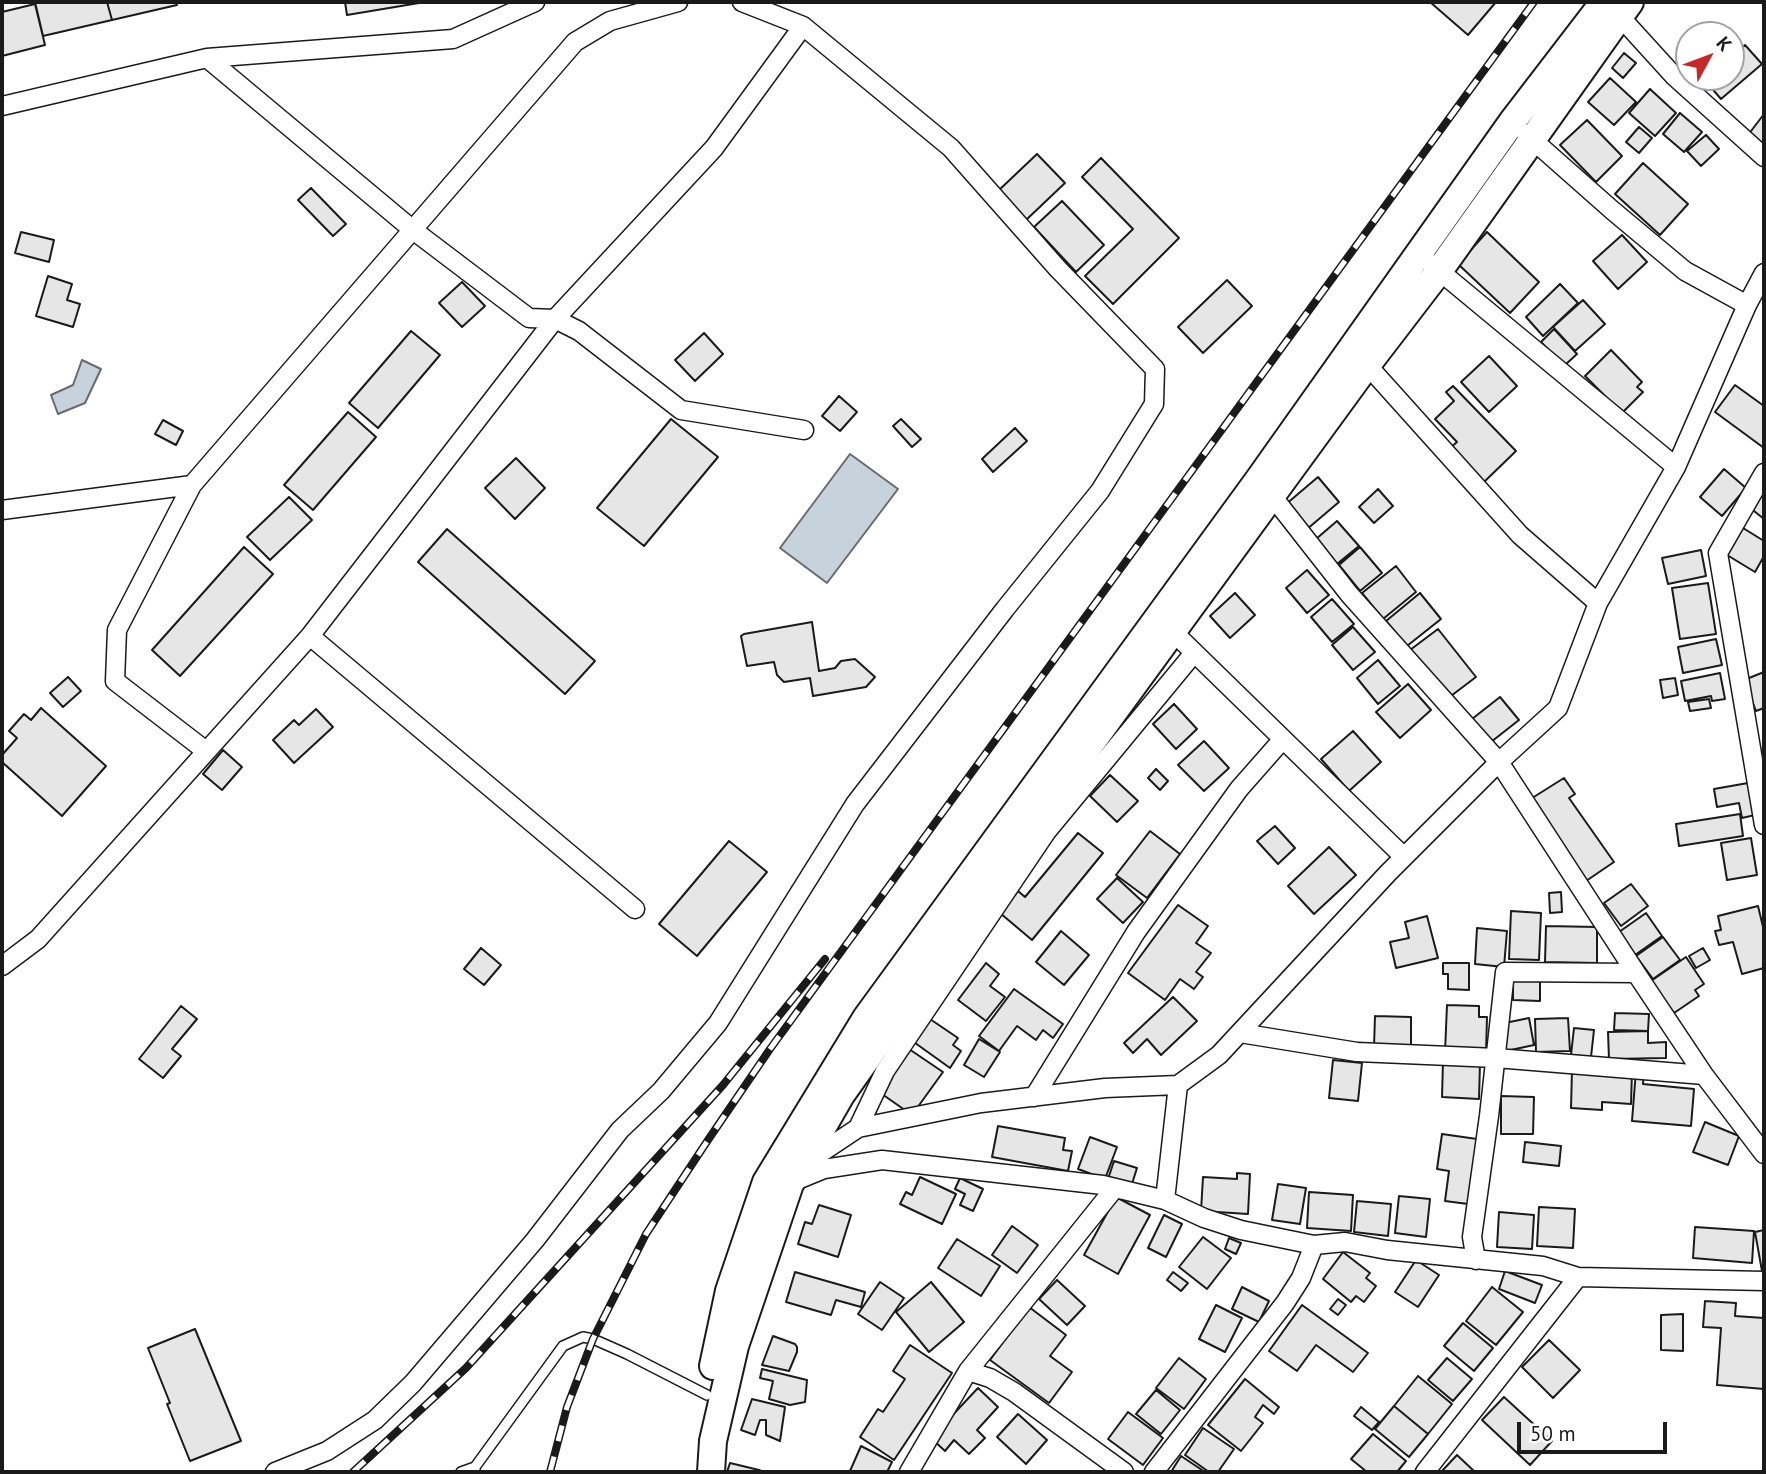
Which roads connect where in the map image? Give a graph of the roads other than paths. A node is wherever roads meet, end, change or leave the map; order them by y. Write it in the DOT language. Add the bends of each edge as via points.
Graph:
graph roads {
  1 [pos="535,2"];
  2 [pos="678,2"];
  3 [pos="742,2"];
  4 [pos="1615,5"];
  5 [pos="803,26"];
  6 [pos="207,58"];
  7 [pos="2,106"];
  8 [pos="1522,130"];
  9 [pos="1764,157"];
  10 [pos="413,230"];
  11 [pos="1429,263"];
  12 [pos="1764,273"];
  13 [pos="1747,305"];
  14 [pos="555,320"];
  15 [pos="1359,357"];
  16 [pos="804,430"];
  17 [pos="1676,467"];
  18 [pos="1764,473"];
  19 [pos="192,485"];
  20 [pos="1266,487"];
  21 [pos="2,510"];
  22 [pos="1598,603"];
  23 [pos="1165,623"];
  24 [pos="310,636"];
  25 [pos="1194,653"];
  26 [pos="1283,739"];
  27 [pos="206,751"];
  28 [pos="1499,762"];
  29 [pos="1764,825"];
  30 [pos="1404,857"];
  31 [pos="635,909"];
  32 [pos="2,966"];
  33 [pos="1636,973"];
  34 [pos="1240,1033"];
  35 [pos="1496,1058"];
  36 [pos="1704,1074"];
  37 [pos="1178,1085"];
  38 [pos="1034,1097"];
  39 [pos="858,1128"];
  40 [pos="1764,1154"];
  41 [pos="786,1176"];
  42 [pos="1114,1189"];
  43 [pos="1165,1200"];
  44 [pos="1314,1245"];
  45 [pos="1476,1259"];
  46 [pos="1578,1277"];
  47 [pos="1764,1281"];
  48 [pos="968,1371"];
  49 [pos="707,1395"];
  50 [pos="475,1469"];
  51 [pos="275,1472"];
  52 [pos="461,1472"];
  53 [pos="693,1472"];
  54 [pos="711,1472"];
  55 [pos="909,1472"];
  56 [pos="1124,1472"];
  57 [pos="1154,1472"];
  58 [pos="1425,1472"];
  1 -- 6 [label="street" via="453,39"];
  2 -- 10 [label="street" via="610,21 575,42"];
  3 -- 5 [label="street"];
  4 -- 8 [label="main road"];
  4 -- 9 [label="street" via="1674,76"];
  5 -- 14 [label="street" via="714,148"];
  5 -- 51 [label="street" via="950,148 1155,369 1154,404 1100,491 855,804 710,1032 662,1091 620,1130 535,1240 413,1383 375,1420 327,1451"];
  6 -- 7 [label="street"];
  6 -- 10 [label="street"];
  8 -- 11 [label="main road"];
  8 -- 13 [label="street" via="1685,271"];
  10 -- 14 [label="street" via="529,318"];
  10 -- 19 [label="street"];
  11 -- 15 [label="main road"];
  11 -- 17 [label="street"];
  12 -- 13 [label="street"];
  13 -- 17 [label="street"];
  14 -- 16 [label="street" via="579,331 681,410"];
  14 -- 24 [label="street"];
  15 -- 20 [label="main road"];
  15 -- 22 [label="street" via="1520,535"];
  17 -- 22 [label="street"];
  18 -- 29 [label="street" via="1718,553"];
  19 -- 21 [label="street"];
  19 -- 27 [label="street" via="117,630 115,681"];
  20 -- 23 [label="main road"];
  20 -- 28 [label="street" via="1349,594"];
  22 -- 28 [label="street" via="1558,708"];
  23 -- 25 [label="street"];
  23 -- 41 [label="main road"];
  23 -- 41 [label="main road" via="866,1018"];
  24 -- 27 [label="street"];
  24 -- 31 [label="street"];
  25 -- 26 [label="street"];
  25 -- 39 [label="street" via="1047,831 885,1071"];
  26 -- 30 [label="street"];
  26 -- 38 [label="street" via="1239,789 1136,932"];
  27 -- 32 [label="street" via="38,939"];
  28 -- 30 [label="street"];
  28 -- 33 [label="street"];
  30 -- 34 [label="street"];
  33 -- 35 [label="street" via="1505,972"];
  33 -- 36 [label="street"];
  34 -- 35 [label="street" via="1357,1052"];
  34 -- 37 [label="street"];
  35 -- 36 [label="street"];
  35 -- 45 [label="street" via="1472,1237"];
  36 -- 40 [label="street"];
  37 -- 38 [label="street"];
  37 -- 43 [label="street"];
  38 -- 39 [label="street"];
  39 -- 41 [label="street"];
  41 -- 42 [label="street" via="882,1160"];
  41 -- 49 [label="main road" via="729,1292"];
  41 -- 54 [label="main road" via="735,1346 713,1441"];
  42 -- 43 [label="street"];
  42 -- 48 [label="street"];
  43 -- 44 [label="street" via="1241,1230"];
  44 -- 45 [label="street" via="1345,1242"];
  44 -- 57 [label="street" via="1301,1278 1284,1303"];
  45 -- 46 [label="street" via="1543,1266"];
  46 -- 47 [label="street"];
  46 -- 58 [label="street"];
  48 -- 55 [label="street"];
  48 -- 56 [label="street" via="1014,1392"];
  49 -- 50 [label="lane" via="583,1337 563,1346"];
  49 -- 53 [label="main road"];
  50 -- 52 [label="lane"];
}
